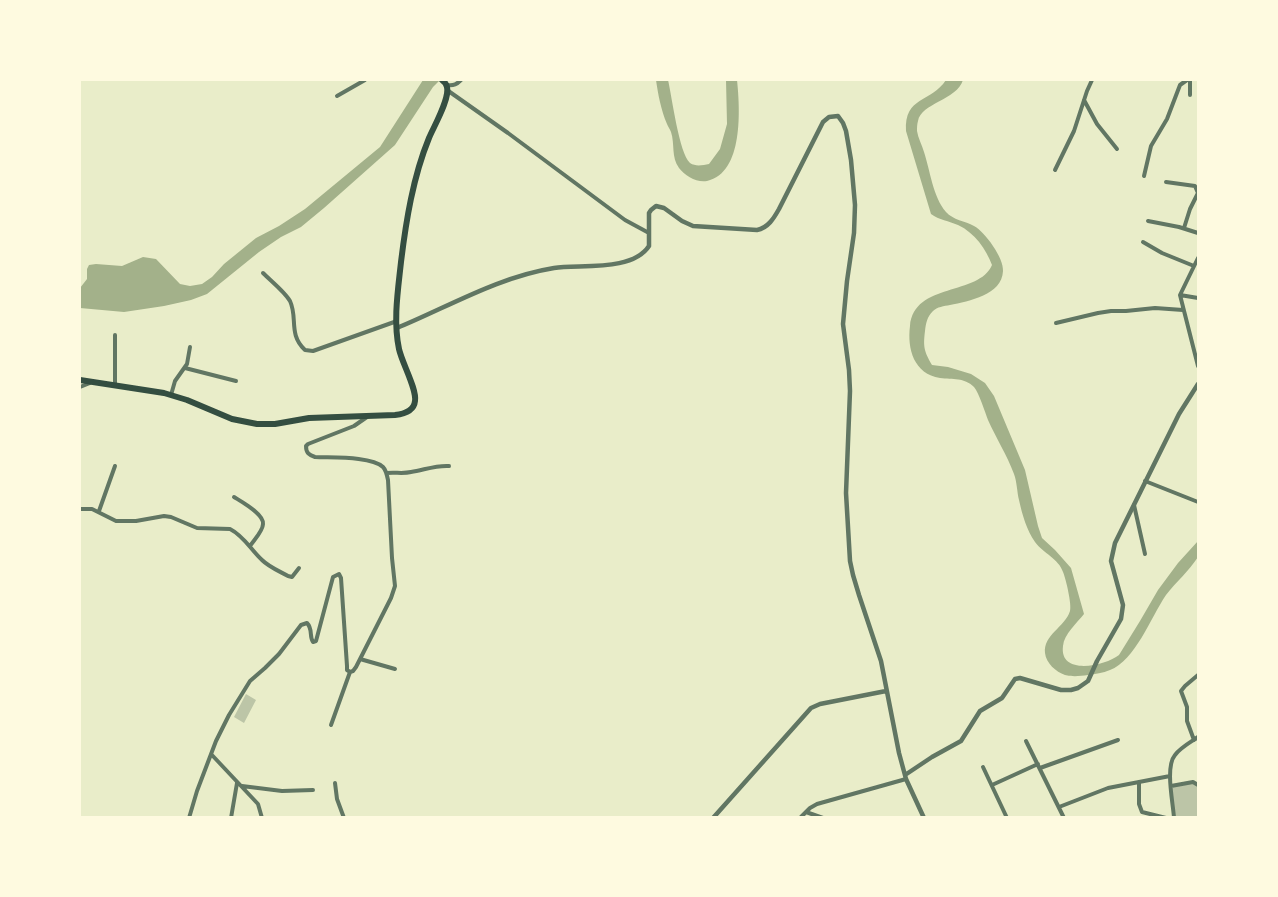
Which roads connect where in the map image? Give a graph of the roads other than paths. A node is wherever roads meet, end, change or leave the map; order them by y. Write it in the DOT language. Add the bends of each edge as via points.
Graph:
graph roads {
  1 [pos="365,80"];
  2 [pos="461,80"];
  3 [pos="1092,80"];
  4 [pos="1188,80"];
  5 [pos="445,84"];
  6 [pos="1190,95"];
  7 [pos="337,96"];
  8 [pos="1084,99"];
  9 [pos="1117,149"];
  10 [pos="1055,170"];
  11 [pos="1144,177"];
  12 [pos="1166,182"];
  13 [pos="1148,221"];
  14 [pos="1184,228"];
  15 [pos="649,233"];
  16 [pos="1198,233"];
  17 [pos="1143,242"];
  18 [pos="1198,258"];
  19 [pos="1194,266"];
  20 [pos="263,273"];
  21 [pos="1180,295"];
  22 [pos="1198,298"];
  23 [pos="1184,310"];
  24 [pos="1056,323"];
  25 [pos="397,324"];
  26 [pos="115,335"];
  27 [pos="190,347"];
  28 [pos="1198,366"];
  29 [pos="185,368"];
  30 [pos="80,380"];
  31 [pos="236,381"];
  32 [pos="90,382"];
  33 [pos="1198,384"];
  34 [pos="115,386"];
  35 [pos="80,387"];
  36 [pos="171,395"];
  37 [pos="367,417"];
  38 [pos="115,466"];
  39 [pos="449,466"];
  40 [pos="387,473"];
  41 [pos="1145,481"];
  42 [pos="234,497"];
  43 [pos="1198,502"];
  44 [pos="1134,504"];
  45 [pos="80,509"];
  46 [pos="99,511"];
  47 [pos="250,546"];
  48 [pos="1144,554"];
  49 [pos="299,568"];
  50 [pos="360,659"];
  51 [pos="395,669"];
  52 [pos="350,672"];
  53 [pos="1198,675"];
  54 [pos="886,691"];
  55 [pos="331,725"];
  56 [pos="1196,738"];
  57 [pos="1118,740"];
  58 [pos="1026,741"];
  59 [pos="211,754"];
  60 [pos="1039,766"];
  61 [pos="983,767"];
  62 [pos="1170,776"];
  63 [pos="906,777"];
  64 [pos="237,782"];
  65 [pos="1139,782"];
  66 [pos="335,783"];
  67 [pos="992,785"];
  68 [pos="1198,785"];
  69 [pos="241,786"];
  70 [pos="1171,786"];
  71 [pos="313,790"];
  72 [pos="1059,807"];
  73 [pos="805,812"];
  74 [pos="189,818"];
  75 [pos="231,818"];
  76 [pos="262,818"];
  77 [pos="344,818"];
  78 [pos="713,818"];
  79 [pos="800,818"];
  80 [pos="823,818"];
  81 [pos="924,818"];
  82 [pos="1007,818"];
  83 [pos="1064,818"];
  84 [pos="1166,818"];
  85 [pos="1174,818"];
  1 -- 7 [label="street"];
  2 -- 5 [label="street" via="452,86"];
  3 -- 8 [label="street"];
  4 -- 6 [label="street"];
  4 -- 11 [label="street" via="1180,85 1151,146"];
  5 -- 15 [label="street" via="625,220"];
  5 -- 25 [label="main road" via="443,107 410,202"];
  8 -- 9 [label="street"];
  8 -- 10 [label="street"];
  12 -- 14 [label="street" via="1195,186 1197,190"];
  13 -- 14 [label="street"];
  14 -- 16 [label="street"];
  15 -- 25 [label="street" via="647,249 623,262 528,273"];
  15 -- 54 [label="street" via="649,213 656,206 693,226 757,230 765,227 779,209 823,122 838,116 843,123 855,205 843,324 850,381 848,537 853,574 881,661"];
  17 -- 19 [label="street"];
  18 -- 19 [label="street"];
  19 -- 21 [label="street"];
  20 -- 25 [label="street" via="290,301 295,336 305,350 313,351"];
  21 -- 22 [label="street"];
  21 -- 23 [label="street"];
  23 -- 24 [label="street" via="1112,311"];
  23 -- 28 [label="street"];
  25 -- 37 [label="main road" via="399,349 416,395 414,407 395,416"];
  26 -- 34 [label="street"];
  27 -- 29 [label="street"];
  29 -- 31 [label="street"];
  29 -- 36 [label="street"];
  30 -- 32 [label="main road"];
  32 -- 34 [label="main road"];
  32 -- 35 [label="street"];
  33 -- 41 [label="street"];
  34 -- 36 [label="main road"];
  36 -- 37 [label="main road" via="232,419 257,424"];
  37 -- 40 [label="street" via="308,444 307,452 315,458 374,462"];
  38 -- 46 [label="street"];
  39 -- 40 [label="street"];
  40 -- 50 [label="street" via="395,586"];
  41 -- 43 [label="street"];
  41 -- 44 [label="street"];
  42 -- 47 [label="street" via="263,520"];
  44 -- 48 [label="street"];
  44 -- 63 [label="street" via="1115,543 1111,561 1123,605 1121,619 1088,681 1071,690 1061,690 1015,679 1002,698 980,711 958,744"];
  45 -- 46 [label="street"];
  46 -- 47 [label="street" via="116,521 164,516 196,528 230,529"];
  47 -- 49 [label="street" via="263,561 288,576 292,577"];
  50 -- 51 [label="street"];
  50 -- 52 [label="street"];
  52 -- 55 [label="street"];
  52 -- 59 [label="street" via="339,574 333,577 316,641 312,640 307,623 301,625 279,654 250,681"];
  53 -- 56 [label="street" via="1181,691 1188,725"];
  54 -- 63 [label="street"];
  54 -- 78 [label="street" via="811,708"];
  56 -- 62 [label="street" via="1175,754"];
  57 -- 60 [label="street"];
  58 -- 60 [label="street"];
  59 -- 64 [label="street"];
  59 -- 74 [label="street"];
  60 -- 67 [label="street"];
  60 -- 72 [label="street"];
  61 -- 67 [label="street"];
  62 -- 65 [label="street"];
  62 -- 70 [label="street"];
  63 -- 73 [label="street" via="817,804"];
  63 -- 81 [label="street"];
  64 -- 69 [label="street"];
  64 -- 75 [label="street"];
  65 -- 72 [label="street" via="1108,788"];
  65 -- 84 [label="street" via="1142,812"];
  66 -- 77 [label="street"];
  67 -- 82 [label="street"];
  68 -- 70 [label="street" via="1193,782"];
  69 -- 71 [label="street" via="274,791"];
  69 -- 76 [label="street" via="258,804"];
  70 -- 85 [label="street"];
  72 -- 83 [label="street"];
  73 -- 79 [label="street"];
  73 -- 80 [label="street"];
}
